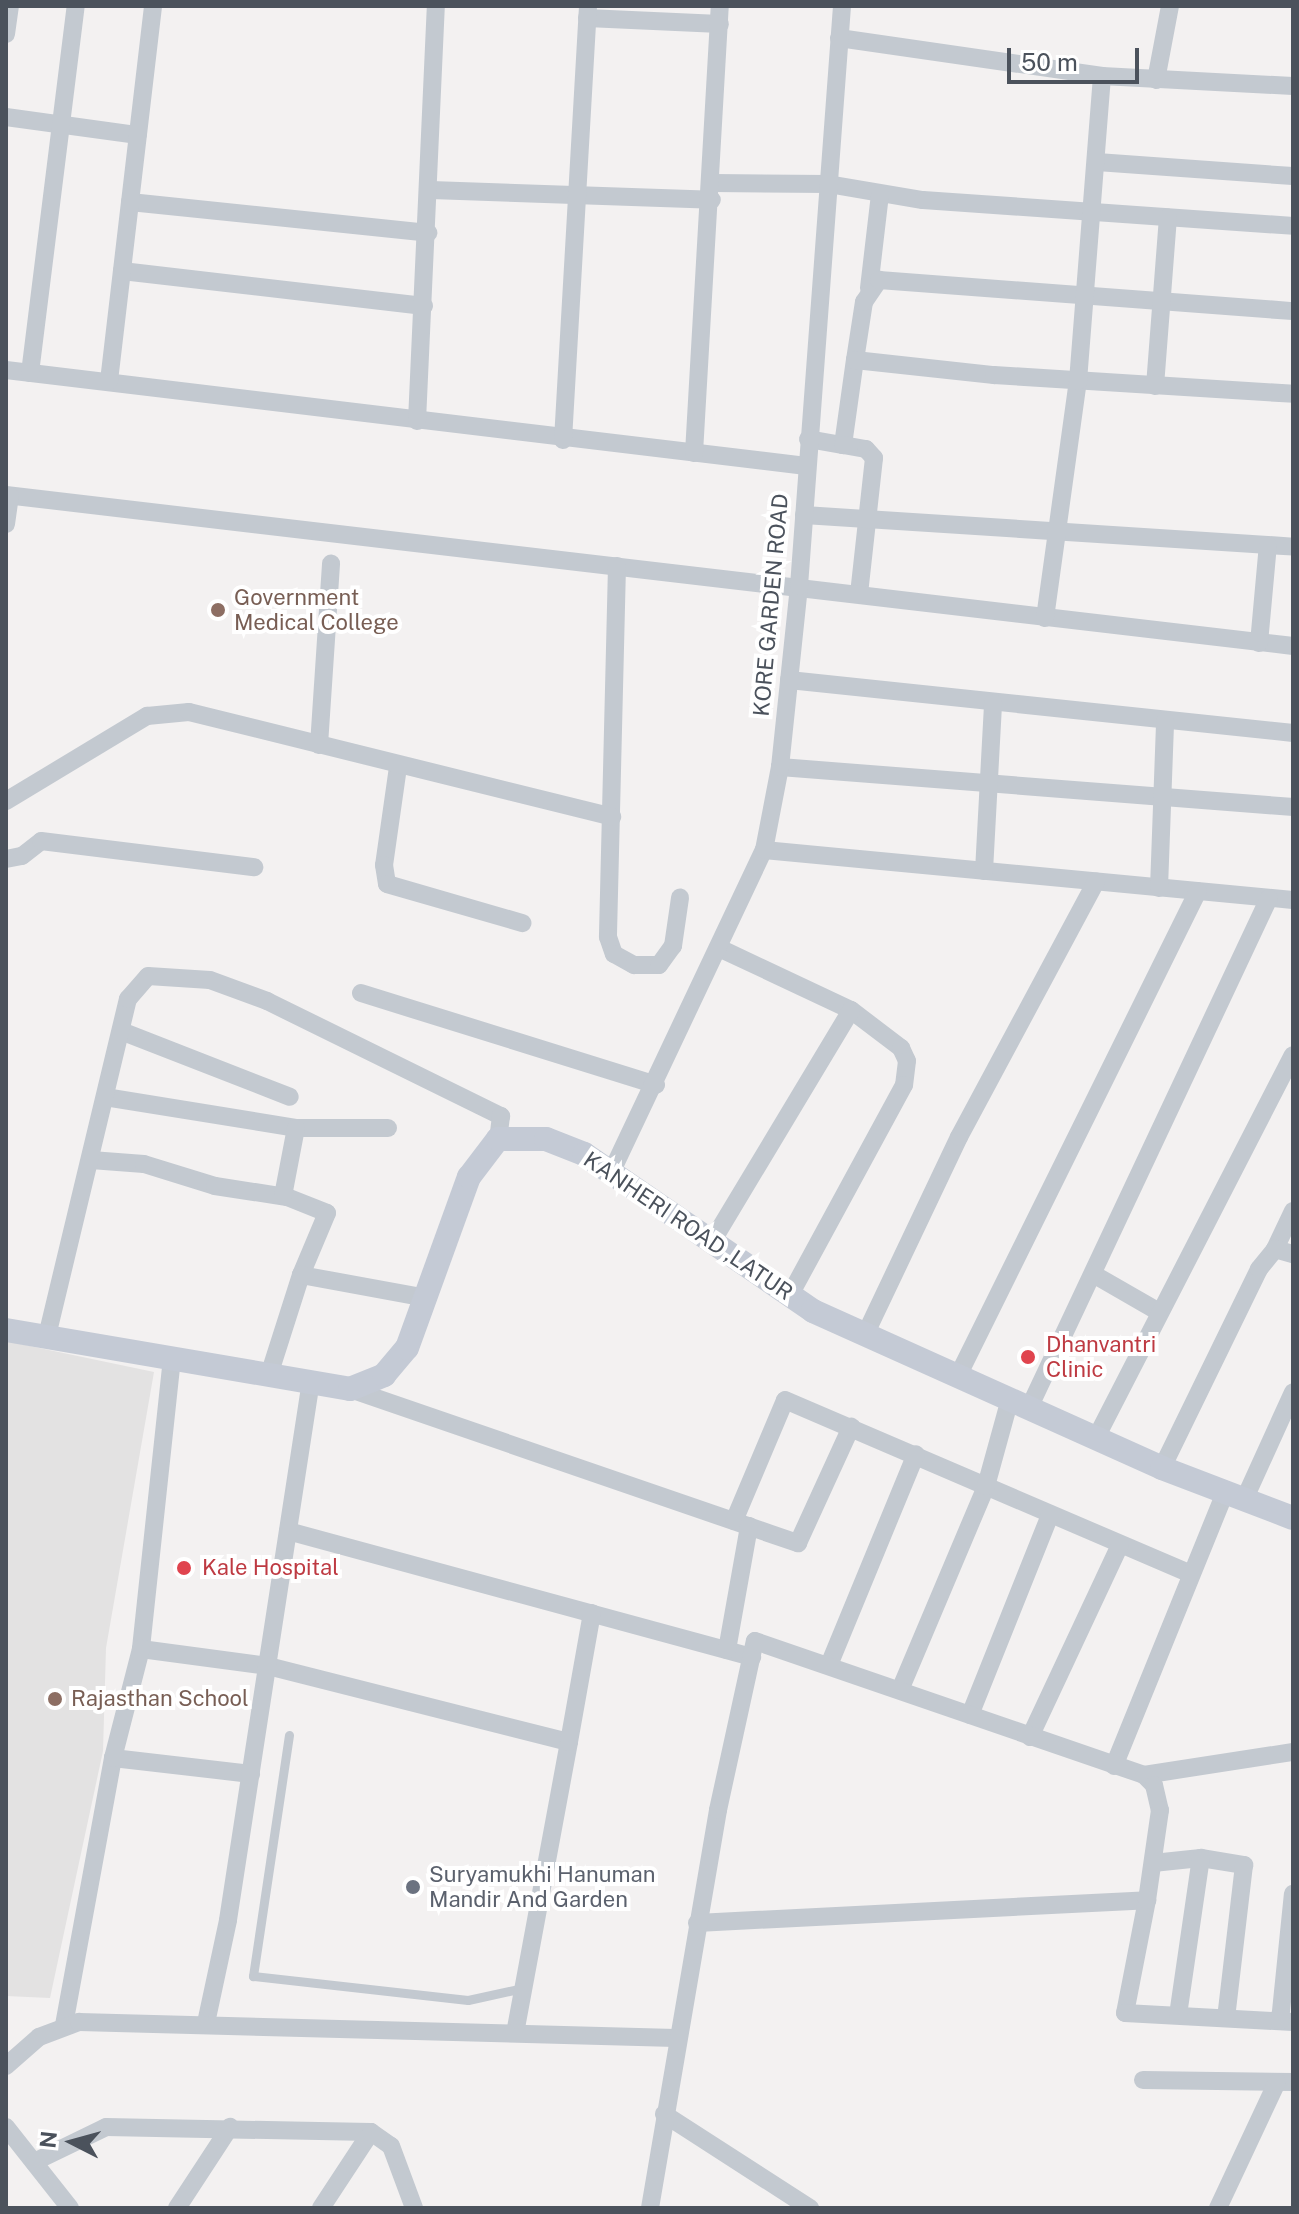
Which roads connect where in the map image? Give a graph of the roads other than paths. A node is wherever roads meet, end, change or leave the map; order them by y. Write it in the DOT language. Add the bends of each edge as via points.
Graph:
graph roads {
  1 [pos="10,6"];
  2 [pos="76,6"];
  3 [pos="153,6"];
  4 [pos="436,6"];
  5 [pos="842,6"];
  6 [pos="1170,6"];
  7 [pos="588,12"];
  8 [pos="720,15"];
  9 [pos="6,34"];
  10 [pos="839,38"];
  11 [pos="1102,76"];
  12 [pos="1156,80"];
  13 [pos="1293,86"];
  14 [pos="6,117"];
  15 [pos="61,124"];
  16 [pos="138,135"];
  17 [pos="1097,162"];
  18 [pos="1293,176"];
  19 [pos="828,184"];
  20 [pos="431,190"];
  21 [pos="712,191"];
  22 [pos="880,195"];
  23 [pos="576,199"];
  24 [pos="130,202"];
  25 [pos="1094,213"];
  26 [pos="1168,217"];
  27 [pos="1293,226"];
  28 [pos="428,233"];
  29 [pos="122,271"];
  30 [pos="869,288"];
  31 [pos="1086,295"];
  32 [pos="1162,301"];
  33 [pos="424,306"];
  34 [pos="1293,311"];
  35 [pos="855,360"];
  36 [pos="6,370"];
  37 [pos="30,373"];
  38 [pos="109,381"];
  39 [pos="1078,381"];
  40 [pos="1155,386"];
  41 [pos="1293,394"];
  42 [pos="417,421"];
  43 [pos="808,439"];
  44 [pos="563,440"];
  45 [pos="843,445"];
  46 [pos="694,453"];
  47 [pos="806,466"];
  48 [pos="8,496"];
  49 [pos="804,515"];
  50 [pos="868,518"];
  51 [pos="6,524"];
  52 [pos="1060,528"];
  53 [pos="1268,545"];
  54 [pos="1293,547"];
  55 [pos="331,563"];
  56 [pos="617,566"];
  57 [pos="799,586"];
  58 [pos="859,594"];
  59 [pos="1045,618"];
  60 [pos="1259,643"];
  61 [pos="1293,646"];
  62 [pos="789,680"];
  63 [pos="993,703"];
  64 [pos="1165,721"];
  65 [pos="1293,733"];
  66 [pos="319,745"];
  67 [pos="398,767"];
  68 [pos="780,767"];
  69 [pos="987,785"];
  70 [pos="1161,799"];
  71 [pos="6,801"];
  72 [pos="1293,807"];
  73 [pos="612,817"];
  74 [pos="764,850"];
  75 [pos="6,859"];
  76 [pos="254,867"];
  77 [pos="984,871"];
  78 [pos="1096,881"];
  79 [pos="1159,888"];
  80 [pos="1198,891"];
  81 [pos="680,898"];
  82 [pos="1269,898"];
  83 [pos="1293,900"];
  84 [pos="522,923"];
  85 [pos="719,948"];
  86 [pos="361,993"];
  87 [pos="851,1010"];
  88 [pos="121,1031"];
  89 [pos="1293,1055"];
  90 [pos="656,1085"];
  91 [pos="105,1097"];
  92 [pos="290,1097"];
  93 [pos="296,1128"];
  94 [pos="388,1128"];
  95 [pos="498,1139"];
  96 [pos="91,1160"];
  97 [pos="611,1173"];
  98 [pos="283,1196"];
  99 [pos="1293,1211"];
  100 [pos="713,1240"];
  101 [pos="1284,1251"];
  102 [pos="1093,1274"];
  103 [pos="301,1275"];
  104 [pos="790,1295"];
  105 [pos="426,1298"];
  106 [pos="1159,1312"];
  107 [pos="6,1330"];
  108 [pos="865,1335"];
  109 [pos="47,1336"];
  110 [pos="172,1358"];
  111 [pos="270,1372"];
  112 [pos="957,1378"];
  113 [pos="311,1381"];
  114 [pos="350,1389"];
  115 [pos="1293,1392"];
  116 [pos="1020,1402"];
  117 [pos="851,1427"];
  118 [pos="1097,1436"];
  119 [pos="916,1454"];
  120 [pos="1162,1468"];
  121 [pos="986,1486"];
  122 [pos="1236,1494"];
  123 [pos="1049,1517"];
  124 [pos="1293,1518"];
  125 [pos="742,1523"];
  126 [pos="288,1531"];
  127 [pos="1120,1545"];
  128 [pos="1191,1574"];
  129 [pos="592,1613"];
  130 [pos="141,1649"];
  131 [pos="727,1650"];
  132 [pos="752,1657"];
  133 [pos="829,1665"];
  134 [pos="268,1666"];
  135 [pos="900,1690"];
  136 [pos="970,1715"];
  137 [pos="289,1735"];
  138 [pos="1030,1737"];
  139 [pos="569,1742"];
  140 [pos="1293,1752"];
  141 [pos="113,1758"];
  142 [pos="1114,1766"];
  143 [pos="251,1774"];
  144 [pos="1144,1775"];
  145 [pos="1201,1858"];
  146 [pos="1153,1863"];
  147 [pos="1293,1894"];
  148 [pos="1147,1900"];
  149 [pos="697,1923"];
  150 [pos="523,1988"];
  151 [pos="1178,2015"];
  152 [pos="1226,2018"];
  153 [pos="1287,2022"];
  154 [pos="206,2023"];
  155 [pos="64,2025"];
  156 [pos="515,2033"];
  157 [pos="676,2038"];
  158 [pos="6,2066"];
  159 [pos="1143,2080"];
  160 [pos="1285,2082"];
  161 [pos="664,2114"];
  162 [pos="6,2127"];
  163 [pos="230,2127"];
  164 [pos="371,2132"];
  165 [pos="34,2162"];
  166 [pos="70,2208"];
  167 [pos="177,2208"];
  168 [pos="321,2208"];
  169 [pos="414,2208"];
  170 [pos="650,2208"];
  171 [pos="810,2208"];
  172 [pos="1218,2208"];
  1 -- 9 [label="street"];
  2 -- 15 [label="street"];
  3 -- 16 [label="street"];
  4 -- 20 [label="street"];
  5 -- 10 [label="street, KORE GARDEN ROAD"];
  6 -- 12 [label="street"];
  7 -- 8 [label="street"];
  7 -- 23 [label="street"];
  8 -- 21 [label="street"];
  10 -- 11 [label="street"];
  10 -- 19 [label="street, KORE GARDEN ROAD"];
  11 -- 12 [label="street"];
  11 -- 17 [label="street"];
  12 -- 13 [label="street"];
  14 -- 15 [label="street"];
  15 -- 16 [label="street"];
  15 -- 37 [label="street"];
  16 -- 24 [label="street"];
  17 -- 18 [label="street"];
  17 -- 25 [label="street"];
  19 -- 21 [label="street"];
  19 -- 22 [label="street"];
  19 -- 43 [label="street, KORE GARDEN ROAD"];
  20 -- 23 [label="street"];
  20 -- 28 [label="street"];
  21 -- 23 [label="street"];
  21 -- 46 [label="street"];
  22 -- 25 [label="street"];
  22 -- 30 [label="street"];
  23 -- 44 [label="street"];
  24 -- 28 [label="street"];
  24 -- 29 [label="street"];
  25 -- 26 [label="street"];
  25 -- 31 [label="street"];
  26 -- 27 [label="street"];
  26 -- 32 [label="street"];
  28 -- 33 [label="street"];
  29 -- 33 [label="street"];
  29 -- 38 [label="street"];
  30 -- 31 [label="street" via="892,279"];
  30 -- 35 [label="street"];
  31 -- 32 [label="street"];
  31 -- 39 [label="street"];
  32 -- 34 [label="street"];
  32 -- 40 [label="street"];
  33 -- 42 [label="street"];
  35 -- 39 [label="street"];
  35 -- 45 [label="street"];
  36 -- 37 [label="street"];
  37 -- 38 [label="street"];
  38 -- 42 [label="street"];
  39 -- 40 [label="street"];
  39 -- 52 [label="street"];
  40 -- 41 [label="street"];
  42 -- 44 [label="street"];
  43 -- 45 [label="street"];
  43 -- 47 [label="street, KORE GARDEN ROAD"];
  44 -- 46 [label="street"];
  45 -- 50 [label="street" via="866,449 874,458"];
  46 -- 47 [label="street"];
  47 -- 49 [label="street, KORE GARDEN ROAD"];
  48 -- 51 [label="street"];
  48 -- 56 [label="street"];
  49 -- 50 [label="street"];
  49 -- 57 [label="street, KORE GARDEN ROAD"];
  50 -- 52 [label="street"];
  50 -- 58 [label="street"];
  52 -- 53 [label="street"];
  52 -- 59 [label="street"];
  53 -- 54 [label="street"];
  53 -- 60 [label="street"];
  55 -- 66 [label="street"];
  56 -- 57 [label="street"];
  56 -- 73 [label="street"];
  57 -- 58 [label="street"];
  57 -- 62 [label="street, KORE GARDEN ROAD"];
  58 -- 59 [label="street"];
  59 -- 60 [label="street"];
  60 -- 61 [label="street"];
  62 -- 63 [label="street"];
  62 -- 68 [label="street, KORE GARDEN ROAD"];
  63 -- 64 [label="street"];
  63 -- 69 [label="street"];
  64 -- 65 [label="street"];
  64 -- 70 [label="street"];
  66 -- 67 [label="street"];
  66 -- 71 [label="street" via="213,716 166,712 147,716"];
  67 -- 73 [label="street"];
  67 -- 84 [label="street" via="384,865 387,884"];
  68 -- 69 [label="street"];
  68 -- 74 [label="street, KORE GARDEN ROAD"];
  69 -- 70 [label="street"];
  69 -- 77 [label="street"];
  70 -- 72 [label="street"];
  70 -- 79 [label="street"];
  73 -- 81 [label="street" via="608,937 614,954 634,965 659,965 673,946"];
  74 -- 77 [label="street"];
  74 -- 85 [label="street, KORE GARDEN ROAD"];
  75 -- 76 [label="street" via="22,856 41,841"];
  77 -- 78 [label="street"];
  78 -- 79 [label="street"];
  78 -- 108 [label="street" via="959,1137"];
  79 -- 80 [label="street"];
  80 -- 82 [label="street"];
  80 -- 112 [label="street"];
  82 -- 83 [label="street"];
  82 -- 102 [label="street"];
  85 -- 87 [label="street"];
  85 -- 90 [label="street, KORE GARDEN ROAD"];
  86 -- 90 [label="street"];
  87 -- 100 [label="street"];
  87 -- 104 [label="street" via="901,1048 907,1061 904,1085"];
  88 -- 91 [label="street"];
  88 -- 92 [label="street"];
  88 -- 95 [label="street" via="128,999 148,976 210,980 267,1001 501,1116"];
  89 -- 106 [label="street"];
  90 -- 97 [label="street, KORE GARDEN ROAD"];
  91 -- 93 [label="street"];
  91 -- 96 [label="street"];
  93 -- 94 [label="street"];
  93 -- 98 [label="street"];
  95 -- 97 [label="street, KANHERI ROAD ,LATUR" via="546,1139 584,1154"];
  95 -- 105 [label="street" via="469,1177"];
  96 -- 98 [label="street" via="144,1164 215,1186"];
  96 -- 109 [label="street" via="85,1193 69,1229"];
  97 -- 100 [label="street, KANHERI ROAD ,LATUR"];
  98 -- 103 [label="street" via="327,1213"];
  99 -- 101 [label="street"];
  100 -- 104 [label="street, KANHERI ROAD ,LATUR"];
  101 -- 120 [label="street" via="1259,1269"];
  102 -- 106 [label="street"];
  102 -- 116 [label="street"];
  103 -- 105 [label="street"];
  103 -- 111 [label="street"];
  104 -- 108 [label="street, KANHERI ROAD ,LATUR"];
  105 -- 114 [label="street" via="407,1348 384,1375"];
  106 -- 118 [label="street"];
  107 -- 109 [label="street"];
  108 -- 112 [label="street, KANHERI ROAD ,LATUR"];
  109 -- 110 [label="street"];
  110 -- 111 [label="street"];
  110 -- 130 [label="street"];
  111 -- 113 [label="street"];
  112 -- 116 [label="street, KANHERI ROAD ,LATUR"];
  113 -- 114 [label="street"];
  113 -- 126 [label="street"];
  114 -- 125 [label="street"];
  115 -- 122 [label="street"];
  116 -- 118 [label="street, KANHERI ROAD ,LATUR"];
  116 -- 121 [label="street"];
  117 -- 119 [label="street"];
  117 -- 125 [label="street" via="798,1543"];
  117 -- 125 [label="street" via="785,1400"];
  118 -- 120 [label="street, KANHERI ROAD ,LATUR"];
  119 -- 121 [label="street"];
  119 -- 133 [label="street"];
  120 -- 122 [label="street, KANHERI ROAD ,LATUR"];
  121 -- 123 [label="street"];
  121 -- 135 [label="street"];
  122 -- 124 [label="street, KANHERI ROAD ,LATUR"];
  122 -- 128 [label="street"];
  123 -- 127 [label="street"];
  123 -- 136 [label="street"];
  125 -- 131 [label="street"];
  126 -- 129 [label="street"];
  126 -- 134 [label="street"];
  127 -- 128 [label="street"];
  127 -- 138 [label="street"];
  128 -- 142 [label="street"];
  129 -- 131 [label="street"];
  129 -- 139 [label="street"];
  130 -- 134 [label="street"];
  130 -- 141 [label="street"];
  131 -- 132 [label="street"];
  132 -- 133 [label="street" via="755,1641"];
  132 -- 149 [label="street"];
  133 -- 135 [label="street"];
  134 -- 139 [label="street"];
  134 -- 143 [label="street"];
  135 -- 136 [label="street"];
  136 -- 138 [label="street"];
  137 -- 150 [label="lane" via="253,1976 468,2000"];
  138 -- 142 [label="street"];
  139 -- 150 [label="street"];
  140 -- 144 [label="street"];
  141 -- 143 [label="street"];
  141 -- 155 [label="street"];
  142 -- 144 [label="street"];
  143 -- 154 [label="street"];
  144 -- 146 [label="street" via="1154,1785 1160,1810"];
  145 -- 146 [label="street"];
  145 -- 151 [label="street"];
  145 -- 152 [label="street" via="1239,1863 1247,1874"];
  146 -- 148 [label="street"];
  147 -- 153 [label="street"];
  148 -- 149 [label="street"];
  148 -- 151 [label="street" via="1125,2013"];
  149 -- 157 [label="street"];
  150 -- 156 [label="street"];
  151 -- 152 [label="street"];
  152 -- 153 [label="street"];
  154 -- 155 [label="street"];
  154 -- 156 [label="street"];
  155 -- 158 [label="street" via="39,2037"];
  156 -- 157 [label="street"];
  157 -- 161 [label="street"];
  159 -- 160 [label="street"];
  160 -- 172 [label="street"];
  161 -- 170 [label="street"];
  161 -- 171 [label="street"];
  162 -- 165 [label="street"];
  163 -- 164 [label="street"];
  163 -- 165 [label="street" via="106,2127"];
  163 -- 167 [label="street"];
  164 -- 168 [label="street"];
  164 -- 169 [label="street" via="391,2146"];
  165 -- 166 [label="street"];
}
